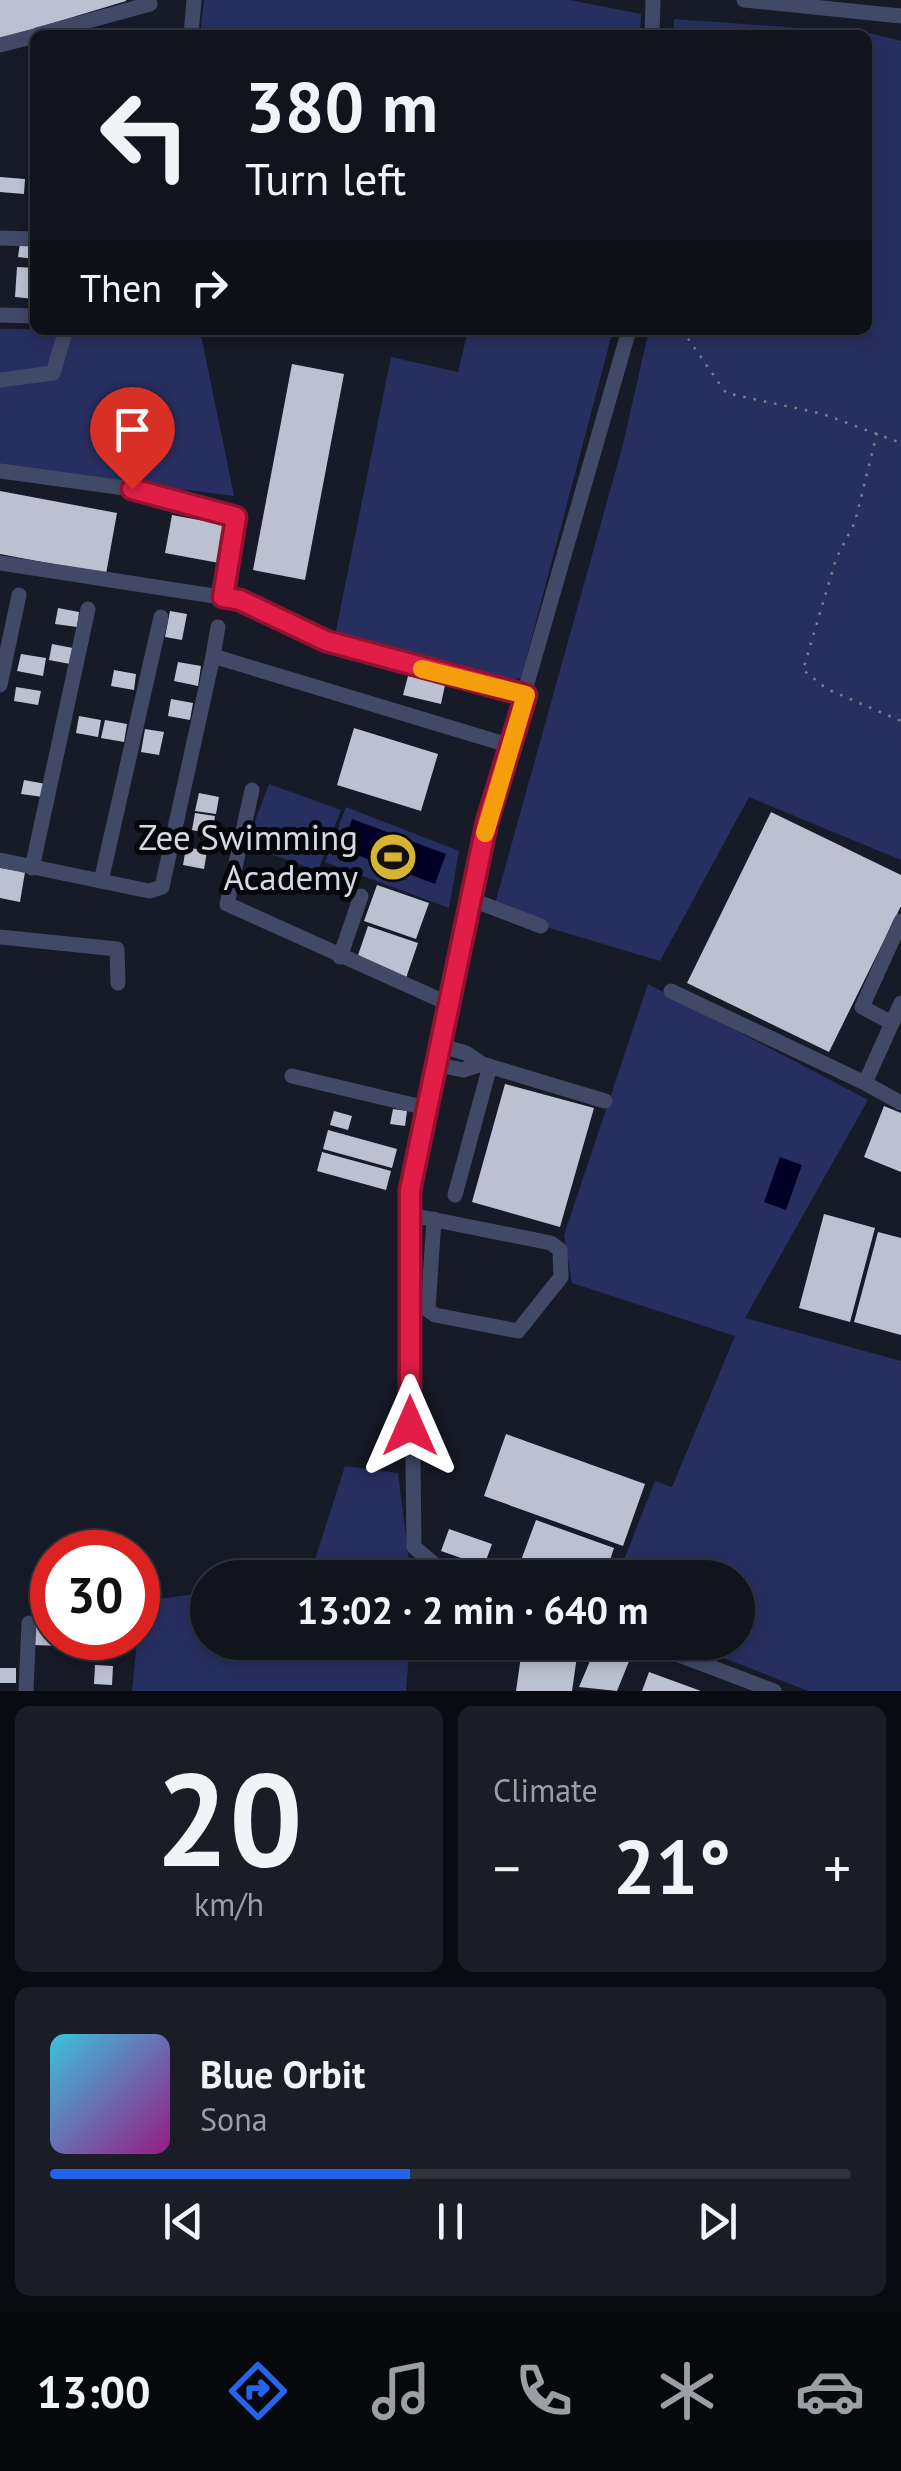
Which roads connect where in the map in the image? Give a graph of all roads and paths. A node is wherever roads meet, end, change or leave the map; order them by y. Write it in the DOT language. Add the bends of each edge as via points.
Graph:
graph roads {
  1 [pos="150,0"];
  2 [pos="194,0"];
  3 [pos="653,0"];
  4 [pos="744,0"];
  5 [pos="901,16"];
  6 [pos="54,30"];
  7 [pos="191,30"];
  8 [pos="652,30"];
  9 [pos="30,37"];
  10 [pos="0,45"];
  11 [pos="0,238"];
  12 [pos="30,239"];
  13 [pos="0,315"];
  14 [pos="30,316"];
  15 [pos="64,335"];
  16 [pos="628,335"];
  17 [pos="685,335"];
  18 [pos="0,380"];
  19 [pos="877,433"];
  20 [pos="901,444"];
  21 [pos="0,471"];
  22 [pos="0,563"];
  23 [pos="19,595"];
  24 [pos="223,597"];
  25 [pos="88,609"];
  26 [pos="160,617"];
  27 [pos="218,626"];
  28 [pos="213,656"];
  29 [pos="0,685"];
  30 [pos="526,695"];
  31 [pos="901,721"];
  32 [pos="511,746"];
  33 [pos="252,790"];
  34 [pos="0,860"];
  35 [pos="32,868"];
  36 [pos="101,881"];
  37 [pos="361,896"];
  38 [pos="470,898"];
  39 [pos="901,922"];
  40 [pos="541,926"];
  41 [pos="0,937"];
  42 [pos="340,957"];
  43 [pos="118,983"];
  44 [pos="672,991"];
  45 [pos="447,1003"];
  46 [pos="901,1003"];
  47 [pos="892,1023"];
  48 [pos="438,1045"];
  49 [pos="434,1064"];
  50 [pos="486,1065"];
  51 [pos="292,1076"];
  52 [pos="866,1083"];
  53 [pos="605,1101"];
  54 [pos="901,1103"];
  55 [pos="426,1108"];
  56 [pos="455,1196"];
  57 [pos="411,1215"];
  58 [pos="434,1219"];
  59 [pos="429,1560"];
  60 [pos="29,1624"];
  61 [pos="693,1660"];
  62 [pos="26,1691"];
  63 [pos="774,1691"];
  1 -- 6 [label="street"];
  2 -- 7 [label="street"];
  3 -- 8 [label="street"];
  4 -- 5 [label="street"];
  9 -- 10 [label="street"];
  11 -- 12 [label="street"];
  13 -- 14 [label="street"];
  15 -- 18 [label="street" via="53,373"];
  16 -- 30 [label="street"];
  17 -- 19 [label="path" via="726,393"];
  19 -- 20 [label="path"];
  19 -- 31 [label="path" via="803,670 826,689"];
  21 -- 24 [label="street" via="240,509"];
  22 -- 24 [label="street"];
  23 -- 29 [label="street"];
  24 -- 30 [label="street" via="326,641"];
  25 -- 35 [label="street"];
  26 -- 36 [label="street"];
  27 -- 28 [label="street"];
  28 -- 32 [label="street"];
  28 -- 36 [label="street" via="162,887 149,891"];
  30 -- 32 [label="street"];
  32 -- 38 [label="street"];
  33 -- 42 [label="street" via="227,904"];
  34 -- 35 [label="street"];
  35 -- 36 [label="street"];
  37 -- 42 [label="street"];
  38 -- 40 [label="street"];
  38 -- 45 [label="street"];
  39 -- 47 [label="street" via="862,1006"];
  41 -- 43 [label="street" via="116,949"];
  42 -- 45 [label="street"];
  44 -- 52 [label="street"];
  45 -- 48 [label="street"];
  46 -- 47 [label="street"];
  47 -- 52 [label="street"];
  48 -- 49 [label="street"];
  48 -- 50 [label="street"];
  49 -- 50 [label="street" via="463,1070"];
  49 -- 55 [label="street"];
  50 -- 53 [label="street"];
  50 -- 56 [label="street"];
  51 -- 55 [label="street"];
  52 -- 54 [label="street"];
  55 -- 57 [label="street"];
  57 -- 58 [label="street"];
  57 -- 59 [label="street" via="414,1547"];
  58 -- 58 [label="street" via="556,1245 562,1277 518,1330 435,1314 428,1310"];
  60 -- 62 [label="street"];
  61 -- 63 [label="street"];
}
